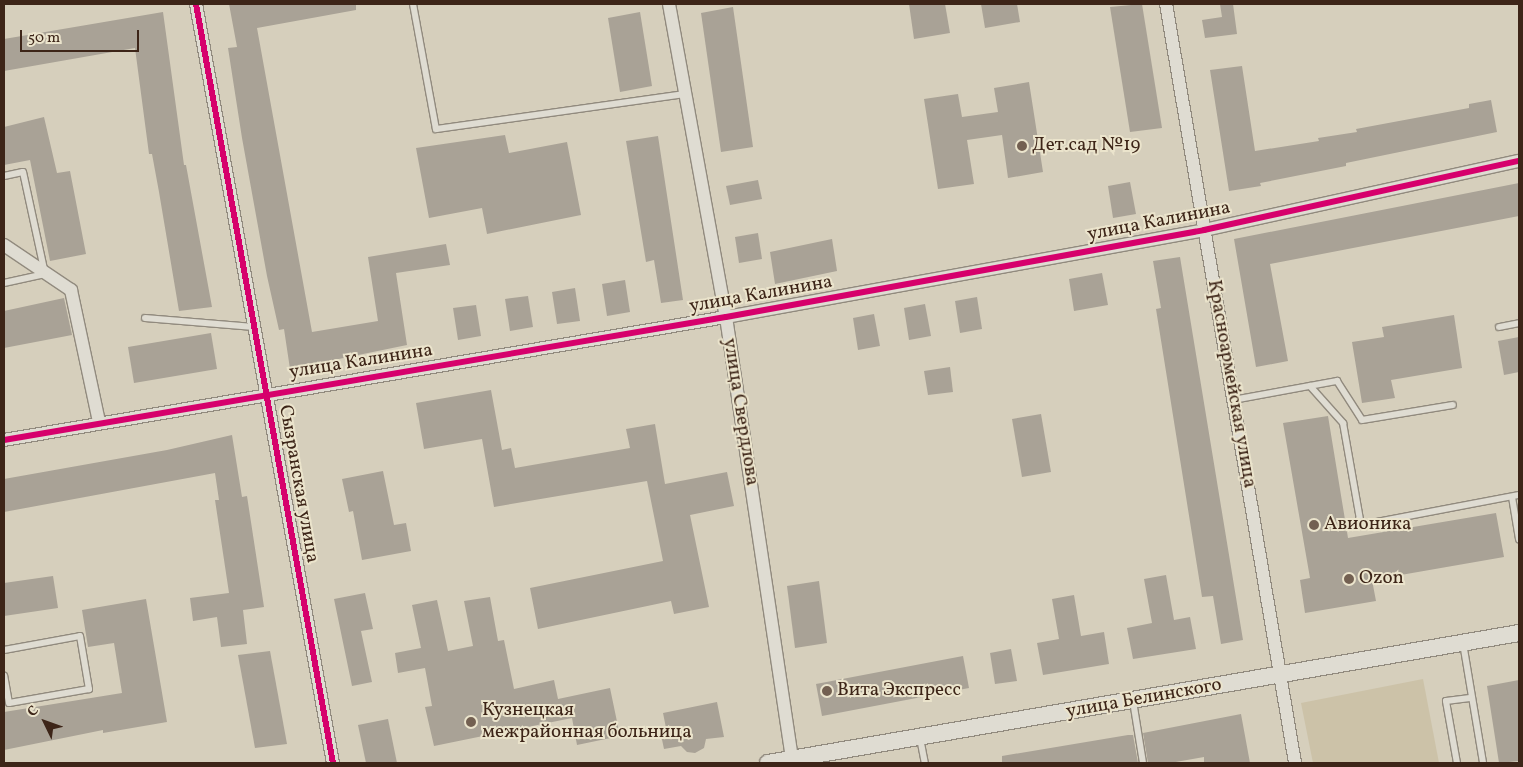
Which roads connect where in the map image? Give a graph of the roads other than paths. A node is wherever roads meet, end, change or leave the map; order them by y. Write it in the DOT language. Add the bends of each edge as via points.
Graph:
graph roads {
  1 [pos="196,4"];
  2 [pos="413,4"];
  3 [pos="669,4"];
  4 [pos="1166,4"];
  5 [pos="684,94"];
  6 [pos="1519,160"];
  7 [pos="4,176"];
  8 [pos="1204,230"];
  9 [pos="4,245"];
  10 [pos="45,274"];
  11 [pos="4,283"];
  12 [pos="726,316"];
  13 [pos="145,318"];
  14 [pos="1519,323"];
  15 [pos="254,327"];
  16 [pos="1499,327"];
  17 [pos="1310,386"];
  18 [pos="266,393"];
  19 [pos="1234,400"];
  20 [pos="1454,405"];
  21 [pos="99,422"];
  22 [pos="4,440"];
  23 [pos="1519,495"];
  24 [pos="1512,497"];
  25 [pos="1519,539"];
  26 [pos="1519,633"];
  27 [pos="1462,642"];
  28 [pos="4,650"];
  29 [pos="4,676"];
  30 [pos="1280,676"];
  31 [pos="1472,698"];
  32 [pos="1133,701"];
  33 [pos="920,737"];
  34 [pos="793,761"];
  35 [pos="332,763"];
  36 [pos="768,763"];
  37 [pos="925,763"];
  38 [pos="1143,763"];
  39 [pos="1296,763"];
  40 [pos="1457,763"];
  41 [pos="1483,763"];
  1 -- 15 [label="street, Сызранская улица"];
  2 -- 5 [label="lane" via="436,129"];
  3 -- 5 [label="street, улица Свердлова"];
  4 -- 8 [label="street, Красноармейская улица"];
  5 -- 12 [label="street, улица Свердлова"];
  6 -- 8 [label="street, улица Калинина"];
  7 -- 10 [label="lane" via="23,172"];
  8 -- 12 [label="street, улица Калинина"];
  8 -- 19 [label="street, Красноармейская улица"];
  9 -- 10 [label="street"];
  10 -- 11 [label="lane"];
  10 -- 21 [label="street" via="71,290"];
  12 -- 18 [label="street, улица Калинина"];
  12 -- 34 [label="street, улица Свердлова"];
  13 -- 15 [label="lane"];
  14 -- 16 [label="lane"];
  15 -- 18 [label="street, Сызранская улица"];
  17 -- 19 [label="lane"];
  17 -- 20 [label="lane" via="1337,381 1362,420"];
  17 -- 24 [label="lane" via="1343,423 1361,525"];
  18 -- 21 [label="street, улица Калинина"];
  18 -- 35 [label="street, Сызранская улица"];
  19 -- 30 [label="street, Красноармейская улица"];
  21 -- 22 [label="street, улица Калинина"];
  23 -- 24 [label="lane"];
  24 -- 25 [label="lane"];
  26 -- 27 [label="street, улица Белинского"];
  27 -- 30 [label="street, улица Белинского"];
  27 -- 31 [label="lane"];
  28 -- 29 [label="lane" via="80,636 89,689 9,703"];
  30 -- 32 [label="street, улица Белинского"];
  30 -- 39 [label="street, Красноармейская улица"];
  31 -- 40 [label="lane" via="1446,701"];
  31 -- 41 [label="lane"];
  32 -- 33 [label="street, улица Белинского"];
  32 -- 38 [label="lane"];
  33 -- 34 [label="street, улица Белинского"];
  33 -- 37 [label="lane"];
  34 -- 36 [label="street, улица Белинского"];
}
